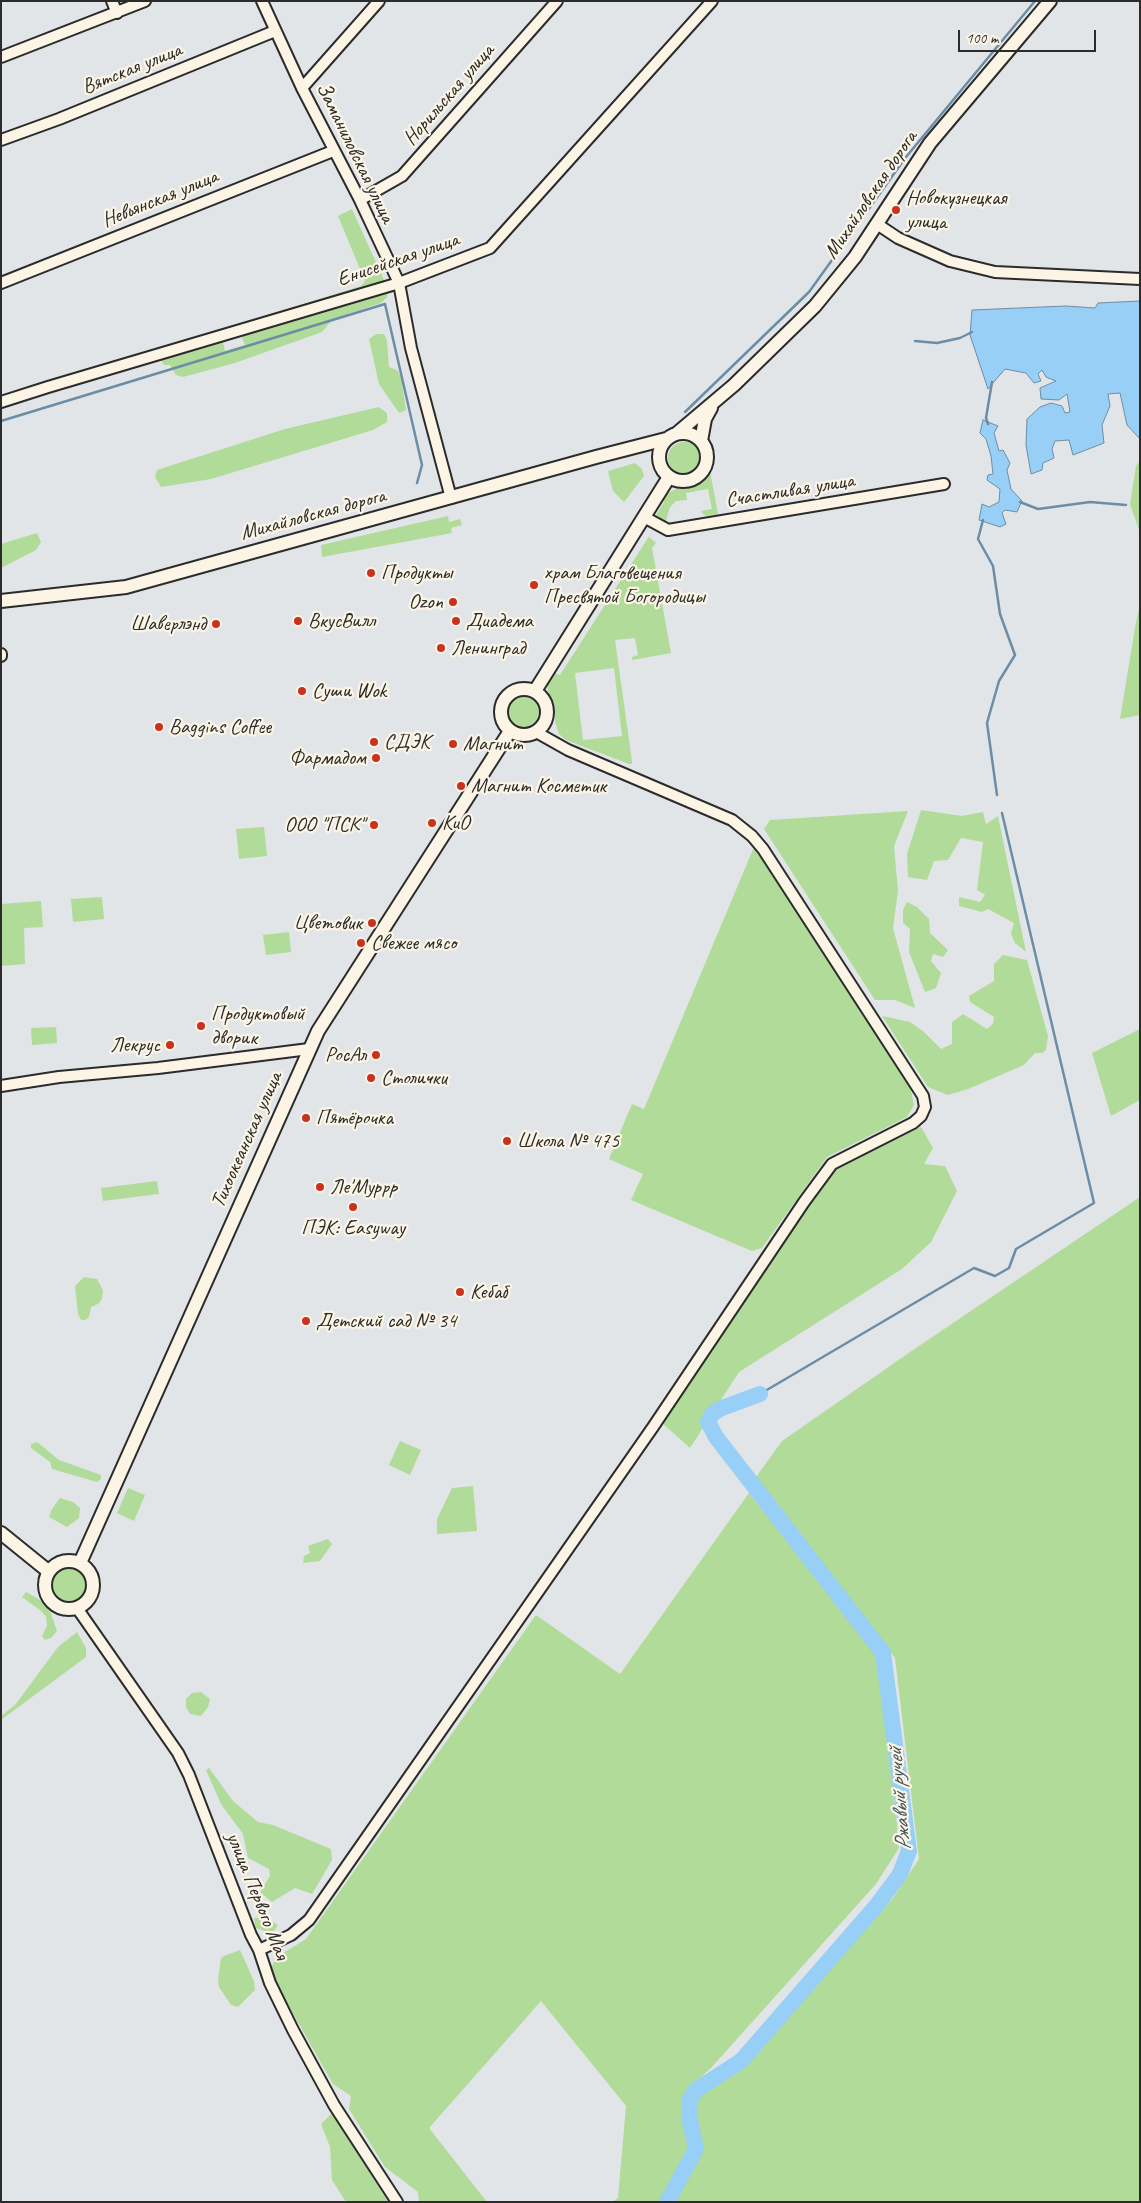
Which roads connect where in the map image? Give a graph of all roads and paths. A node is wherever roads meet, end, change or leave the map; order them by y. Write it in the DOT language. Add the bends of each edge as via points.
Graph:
graph roads {
  1 [pos="112,1"];
  2 [pos="145,1"];
  3 [pos="262,1"];
  4 [pos="379,1"];
  5 [pos="557,1"];
  6 [pos="712,1"];
  7 [pos="1050,1"];
  8 [pos="117,13"];
  9 [pos="275,31"];
  10 [pos="1,58"];
  11 [pos="302,88"];
  12 [pos="1,140"];
  13 [pos="333,151"];
  14 [pos="360,200"];
  15 [pos="877,224"];
  16 [pos="1140,279"];
  17 [pos="1,282"];
  18 [pos="399,283"];
  19 [pos="1,402"];
  20 [pos="715,402"];
  21 [pos="671,436"];
  22 [pos="701,441"];
  23 [pos="631,448"];
  24 [pos="659,464"];
  25 [pos="669,477"];
  26 [pos="944,484"];
  27 [pos="451,498"];
  28 [pos="644,517"];
  29 [pos="1,601"];
  30 [pos="535,691"];
  31 [pos="510,731"];
  32 [pos="536,732"];
  33 [pos="309,1049"];
  34 [pos="1,1086"];
  35 [pos="1,1533"];
  36 [pos="80,1563"];
  37 [pos="48,1571"];
  38 [pos="77,1608"];
  39 [pos="259,1950"];
  40 [pos="397,2202"];
  1 -- 8 [label="street"];
  2 -- 8 [label="street"];
  3 -- 9 [label="street, Заманиловская улица"];
  4 -- 11 [label="street"];
  5 -- 14 [label="street, Норильская улица" via="402,176"];
  6 -- 18 [label="street, Енисейская улица" via="490,248"];
  7 -- 15 [label="street, Михайловская дорога" via="930,143"];
  8 -- 10 [label="street"];
  9 -- 11 [label="street, Заманиловская улица"];
  9 -- 12 [label="street, Вятская улица"];
  11 -- 13 [label="street, Заманиловская улица"];
  13 -- 14 [label="street, Заманиловская улица"];
  13 -- 17 [label="street, Невьянская улица"];
  14 -- 18 [label="street, Заманиловская улица"];
  15 -- 16 [label="street" via="898,238 950,261 995,272"];
  15 -- 20 [label="street, Михайловская дорога" via="815,306"];
  18 -- 19 [label="street, Енисейская улица"];
  18 -- 27 [label="street, Заманиловская улица" via="411,348"];
  20 -- 21 [label="street, Михайловская дорога"];
  20 -- 22 [label="street, Михайловская дорога" via="704,419"];
  21 -- 22 [label="street" via="690,434"];
  21 -- 23 [label="street, Михайловская дорога"];
  21 -- 24 [label="street" via="660,448"];
  22 -- 25 [label="street" via="707,458 700,474 685,481"];
  23 -- 24 [label="street" via="647,451"];
  23 -- 27 [label="street, Михайловская дорога"];
  24 -- 25 [label="street"];
  25 -- 28 [label="street"];
  26 -- 28 [label="street, Счастливая улица" via="668,530"];
  27 -- 29 [label="street, Михайловская дорога" via="126,587"];
  28 -- 30 [label="street"];
  30 -- 31 [label="street" via="519,689 505,698 501,716"];
  30 -- 32 [label="street" via="546,706 547,715"];
  31 -- 32 [label="street" via="523,735"];
  31 -- 33 [label="street, Тихоокеанская улица" via="350,979"];
  32 -- 39 [label="street" via="568,750 732,820 752,836 923,1096 926,1107 913,1123 832,1164 309,1920 291,1935"];
  33 -- 34 [label="street"];
  33 -- 36 [label="street, Тихоокеанская улица"];
  35 -- 37 [label="street"];
  36 -- 37 [label="street" via="62,1561"];
  36 -- 38 [label="street" via="92,1577 93,1586 91,1596"];
  37 -- 38 [label="street" via="44,1586 49,1600 62,1609"];
  38 -- 39 [label="street, улица Первого Мая" via="178,1753"];
  39 -- 40 [label="street, улица Первого Мая" via="270,1983 297,2039 334,2105"];
}
